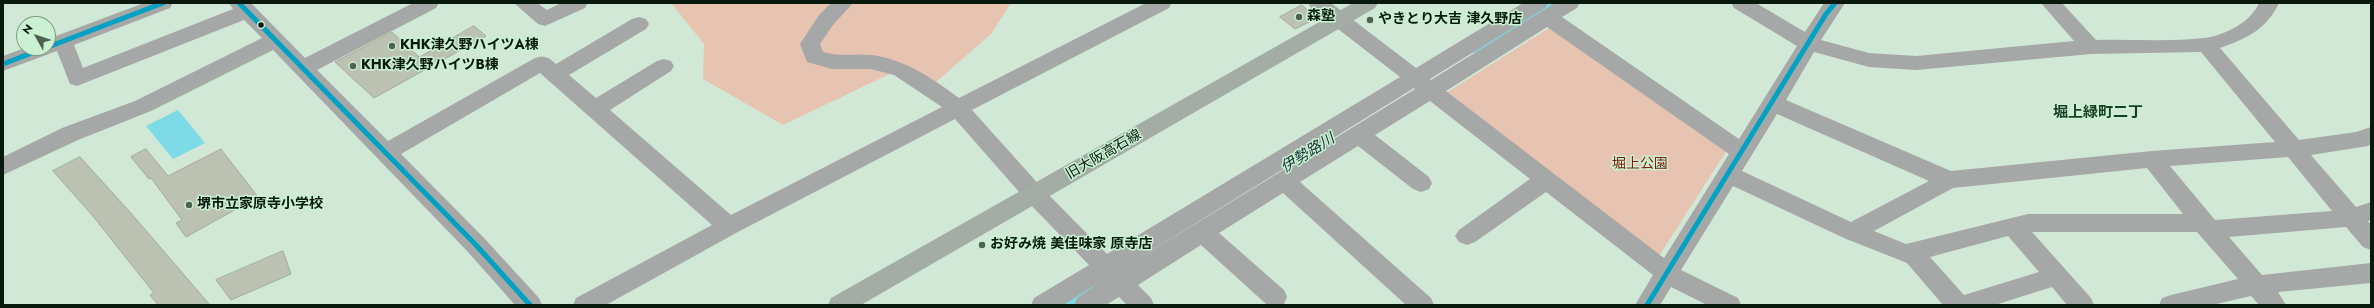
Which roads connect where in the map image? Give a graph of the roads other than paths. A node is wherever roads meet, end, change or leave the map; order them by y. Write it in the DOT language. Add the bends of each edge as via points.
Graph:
graph roads {
  1 [pos="162,3"];
  2 [pos="429,3"];
  3 [pos="524,3"];
  4 [pos="578,3"];
  5 [pos="843,3"];
  6 [pos="1162,3"];
  7 [pos="1318,3"];
  8 [pos="1368,3"];
  9 [pos="1570,3"];
  10 [pos="1741,3"];
  11 [pos="1835,3"];
  12 [pos="2051,3"];
  13 [pos="2269,3"];
  14 [pos="243,7"];
  15 [pos="1543,10"];
  16 [pos="1338,19"];
  17 [pos="639,24"];
  18 [pos="275,40"];
  19 [pos="56,43"];
  20 [pos="1807,43"];
  21 [pos="2206,45"];
  22 [pos="2090,47"];
  23 [pos="56,50"];
  24 [pos="24,56"];
  25 [pos="3,64"];
  26 [pos="664,66"];
  27 [pos="302,69"];
  28 [pos="554,74"];
  29 [pos="1421,85"];
  30 [pos="1773,103"];
  31 [pos="595,109"];
  32 [pos="959,109"];
  33 [pos="1360,135"];
  34 [pos="2371,135"];
  35 [pos="2292,149"];
  36 [pos="1742,152"];
  37 [pos="385,153"];
  38 [pos="2152,159"];
  39 [pos="3,168"];
  40 [pos="1728,174"];
  41 [pos="1546,180"];
  42 [pos="1949,180"];
  43 [pos="1285,182"];
  44 [pos="1421,183"];
  45 [pos="1035,195"];
  46 [pos="2361,214"];
  47 [pos="2013,226"];
  48 [pos="728,227"];
  49 [pos="2206,227"];
  50 [pos="1852,232"];
  51 [pos="1203,233"];
  52 [pos="1467,236"];
  53 [pos="2371,241"];
  54 [pos="1911,252"];
  55 [pos="2371,273"];
  56 [pos="1668,274"];
  57 [pos="1113,275"];
  58 [pos="2057,276"];
  59 [pos="2255,285"];
  60 [pos="1275,297"];
  61 [pos="530,305"];
  62 [pos="585,305"];
  63 [pos="840,305"];
  64 [pos="1043,305"];
  65 [pos="1086,305"];
  66 [pos="1142,305"];
  67 [pos="1422,305"];
  68 [pos="1647,305"];
  69 [pos="1729,305"];
  70 [pos="1958,305"];
  71 [pos="1963,305"];
  72 [pos="2082,305"];
  73 [pos="2171,305"];
  74 [pos="2274,305"];
  1 -- 19 [label="street"];
  2 -- 27 [label="street"];
  3 -- 4 [label="street" via="545,19"];
  5 -- 32 [label="street" via="826,20 810,44 814,57 832,62 871,62 900,69"];
  6 -- 32 [label="street"];
  7 -- 16 [label="street"];
  8 -- 16 [label="main road, 旧大阪高石線"];
  9 -- 15 [label="street"];
  10 -- 20 [label="street"];
  11 -- 20 [label="street"];
  12 -- 22 [label="street"];
  13 -- 21 [label="street" via="2264,14 2252,26"];
  14 -- 18 [label="street"];
  14 -- 23 [label="street" via="78,79"];
  15 -- 29 [label="street"];
  15 -- 36 [label="street"];
  16 -- 29 [label="street"];
  16 -- 45 [label="main road, 旧大阪高石線"];
  17 -- 28 [label="street"];
  18 -- 27 [label="street"];
  18 -- 39 [label="street" via="144,106 70,134"];
  20 -- 22 [label="street" via="1869,60 1916,63"];
  20 -- 30 [label="street"];
  21 -- 22 [label="street"];
  21 -- 35 [label="street"];
  24 -- 25 [label="street"];
  26 -- 31 [label="street"];
  27 -- 37 [label="street"];
  28 -- 31 [label="street"];
  28 -- 37 [label="street" via="542,63"];
  29 -- 33 [label="street"];
  29 -- 41 [label="street"];
  29 -- 57 [label="street"];
  30 -- 36 [label="street"];
  30 -- 42 [label="street"];
  31 -- 48 [label="street"];
  32 -- 45 [label="street"];
  32 -- 48 [label="street"];
  33 -- 43 [label="street"];
  33 -- 44 [label="street"];
  34 -- 35 [label="street" via="2360,140"];
  35 -- 38 [label="street"];
  35 -- 46 [label="street"];
  36 -- 40 [label="street"];
  37 -- 61 [label="street" via="476,245"];
  38 -- 42 [label="street"];
  38 -- 49 [label="street"];
  40 -- 50 [label="street"];
  40 -- 56 [label="street"];
  41 -- 52 [label="street"];
  41 -- 56 [label="street"];
  42 -- 50 [label="street"];
  43 -- 51 [label="street"];
  43 -- 67 [label="street"];
  45 -- 57 [label="street"];
  45 -- 63 [label="main road, 旧大阪高石線"];
  46 -- 49 [label="street"];
  46 -- 53 [label="street"];
  47 -- 49 [label="street" via="2028,224"];
  47 -- 54 [label="street"];
  47 -- 58 [label="street"];
  48 -- 62 [label="street"];
  49 -- 59 [label="street"];
  50 -- 54 [label="street" via="1905,254"];
  51 -- 57 [label="street"];
  51 -- 60 [label="street"];
  54 -- 70 [label="street"];
  55 -- 59 [label="street"];
  56 -- 68 [label="street"];
  56 -- 69 [label="street"];
  57 -- 64 [label="street"];
  57 -- 65 [label="street"];
  57 -- 66 [label="street"];
  58 -- 71 [label="street"];
  58 -- 72 [label="street"];
  59 -- 73 [label="street"];
  59 -- 74 [label="street"];
}
